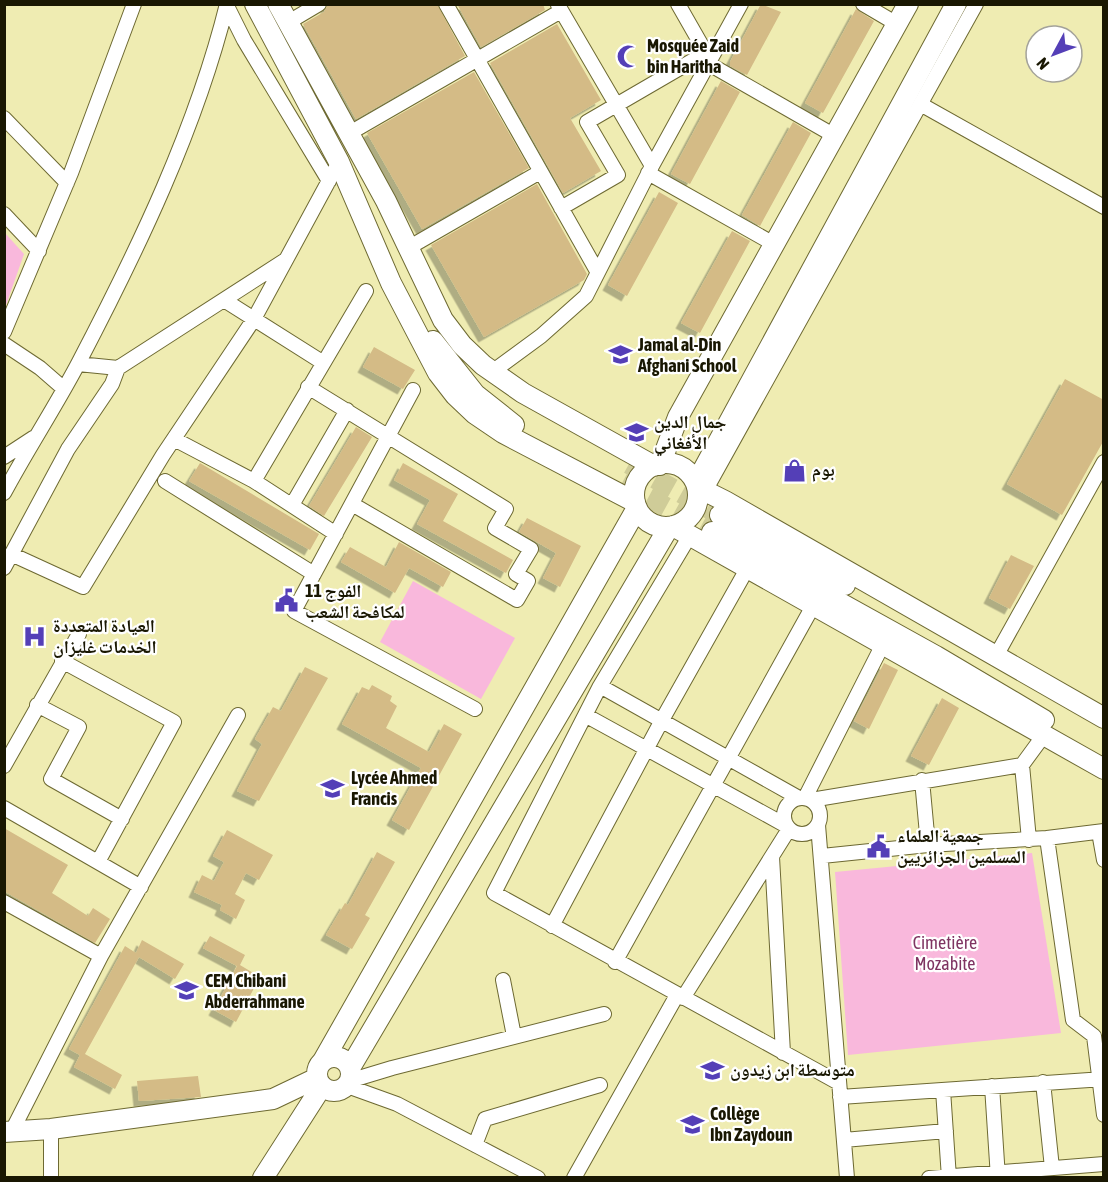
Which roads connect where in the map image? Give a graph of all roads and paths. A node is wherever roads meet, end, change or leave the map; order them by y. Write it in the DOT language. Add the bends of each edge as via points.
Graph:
graph roads {
  1 [pos="134,4"];
  2 [pos="255,4"];
  3 [pos="278,4"];
  4 [pos="319,4"];
  5 [pos="446,4"];
  6 [pos="678,4"];
  7 [pos="741,4"];
  8 [pos="863,4"];
  9 [pos="908,4"];
  10 [pos="956,4"];
  11 [pos="976,4"];
  12 [pos="227,5"];
  13 [pos="560,8"];
  14 [pos="287,23"];
  15 [pos="897,24"];
  16 [pos="707,59"];
  17 [pos="477,60"];
  18 [pos="616,105"];
  19 [pos="922,105"];
  20 [pos="4,118"];
  21 [pos="348,134"];
  22 [pos="835,136"];
  23 [pos="339,162"];
  24 [pos="650,170"];
  25 [pos="540,172"];
  26 [pos="329,181"];
  27 [pos="67,183"];
  28 [pos="1104,207"];
  29 [pos="561,208"];
  30 [pos="4,214"];
  31 [pos="774,244"];
  32 [pos="408,248"];
  33 [pos="39,251"];
  34 [pos="286,260"];
  35 [pos="597,271"];
  36 [pos="391,283"];
  37 [pos="366,291"];
  38 [pos="224,300"];
  39 [pos="254,320"];
  40 [pos="443,320"];
  41 [pos="4,332"];
  42 [pos="4,344"];
  43 [pos="322,362"];
  44 [pos="78,364"];
  45 [pos="118,368"];
  46 [pos="492,372"];
  47 [pos="308,387"];
  48 [pos="63,388"];
  49 [pos="413,390"];
  50 [pos="347,410"];
  51 [pos="37,435"];
  52 [pos="388,436"];
  53 [pos="174,439"];
  54 [pos="4,457"];
  55 [pos="1104,462"];
  56 [pos="629,464"];
  57 [pos="657,465"];
  58 [pos="165,481"];
  59 [pos="254,481"];
  60 [pos="622,483"];
  61 [pos="700,489"];
  62 [pos="5,490"];
  63 [pos="352,504"];
  64 [pos="292,505"];
  65 [pos="636,505"];
  66 [pos="677,530"];
  67 [pos="336,534"];
  68 [pos="11,554"];
  69 [pos="4,568"];
  70 [pos="747,569"];
  71 [pos="314,574"];
  72 [pos="813,606"];
  73 [pos="79,634"];
  74 [pos="882,646"];
  75 [pos="996,656"];
  76 [pos="62,661"];
  77 [pos="600,686"];
  78 [pos="37,705"];
  79 [pos="475,709"];
  80 [pos="238,715"];
  81 [pos="585,715"];
  82 [pos="1104,718"];
  83 [pos="662,720"];
  84 [pos="1104,724"];
  85 [pos="1044,735"];
  86 [pos="647,749"];
  87 [pos="1104,756"];
  88 [pos="727,757"];
  89 [pos="1022,765"];
  90 [pos="4,766"];
  91 [pos="1104,769"];
  92 [pos="922,780"];
  93 [pos="712,785"];
  94 [pos="805,799"];
  95 [pos="4,808"];
  96 [pos="122,819"];
  97 [pos="818,825"];
  98 [pos="787,827"];
  99 [pos="1101,831"];
  100 [pos="1047,838"];
  101 [pos="1029,840"];
  102 [pos="928,844"];
  103 [pos="1103,853"];
  104 [pos="822,856"];
  105 [pos="772,857"];
  106 [pos="98,862"];
  107 [pos="141,887"];
  108 [pos="4,902"];
  109 [pos="552,926"];
  110 [pos="101,956"];
  111 [pos="615,962"];
  112 [pos="503,980"];
  113 [pos="680,997"];
  114 [pos="604,1014"];
  115 [pos="514,1036"];
  116 [pos="783,1053"];
  117 [pos="321,1075"];
  118 [pos="349,1078"];
  119 [pos="1102,1079"];
  120 [pos="1043,1083"];
  121 [pos="600,1085"];
  122 [pos="992,1086"];
  123 [pos="840,1090"];
  124 [pos="943,1090"];
  125 [pos="1104,1115"];
  126 [pos="51,1129"];
  127 [pos="946,1131"];
  128 [pos="8,1132"];
  129 [pos="844,1140"];
  130 [pos="475,1145"];
  131 [pos="1104,1164"];
  132 [pos="1052,1168"];
  133 [pos="998,1175"];
  134 [pos="949,1177"];
  135 [pos="51,1178"];
  136 [pos="262,1178"];
  137 [pos="538,1178"];
  138 [pos="574,1178"];
  139 [pos="847,1178"];
  140 [pos="929,1178"];
  1 -- 27 [label="street"];
  2 -- 23 [label="main road"];
  3 -- 14 [label="main road"];
  4 -- 14 [label="street"];
  5 -- 17 [label="street"];
  6 -- 16 [label="street"];
  7 -- 16 [label="street"];
  8 -- 15 [label="street"];
  9 -- 15 [label="main road"];
  10 -- 61 [label="main road"];
  11 -- 19 [label="street"];
  12 -- 26 [label="street"];
  12 -- 44 [label="street" via="193,112 162,190"];
  13 -- 17 [label="street"];
  13 -- 18 [label="street"];
  14 -- 21 [label="main road"];
  15 -- 22 [label="main road"];
  16 -- 18 [label="street"];
  16 -- 22 [label="street"];
  16 -- 24 [label="street"];
  17 -- 21 [label="street"];
  17 -- 25 [label="street"];
  18 -- 24 [label="street"];
  18 -- 29 [label="street" via="587,122 618,176"];
  19 -- 28 [label="street"];
  19 -- 61 [label="street"];
  20 -- 27 [label="street"];
  21 -- 32 [label="main road"];
  22 -- 31 [label="main road"];
  23 -- 26 [label="street"];
  23 -- 36 [label="main road"];
  24 -- 31 [label="street"];
  24 -- 35 [label="street"];
  25 -- 29 [label="street"];
  25 -- 32 [label="street"];
  26 -- 34 [label="street"];
  27 -- 33 [label="street"];
  29 -- 35 [label="street"];
  30 -- 33 [label="street"];
  31 -- 57 [label="main road" via="678,417"];
  32 -- 40 [label="main road"];
  33 -- 41 [label="street"];
  34 -- 38 [label="street"];
  34 -- 39 [label="street"];
  35 -- 46 [label="street" via="586,296"];
  36 -- 60 [label="main road" via="456,372 494,411"];
  36 -- 65 [label="main road" via="431,362 475,414 503,434"];
  37 -- 43 [label="street"];
  38 -- 39 [label="street"];
  38 -- 45 [label="street"];
  39 -- 43 [label="street"];
  39 -- 53 [label="street"];
  40 -- 46 [label="main road" via="462,345"];
  40 -- 56 [label="main road" via="462,355 497,387"];
  42 -- 48 [label="street"];
  43 -- 47 [label="street"];
  44 -- 45 [label="street"];
  44 -- 48 [label="street"];
  45 -- 68 [label="street"];
  46 -- 57 [label="main road" via="522,393"];
  47 -- 50 [label="street"];
  47 -- 59 [label="street"];
  48 -- 51 [label="street"];
  49 -- 52 [label="street"];
  50 -- 52 [label="street"];
  50 -- 64 [label="street"];
  51 -- 54 [label="street"];
  51 -- 62 [label="street"];
  52 -- 63 [label="street"];
  52 -- 63 [label="street" via="506,508 495,528 531,549 516,574 528,581 517,600"];
  53 -- 59 [label="street"];
  53 -- 68 [label="street" via="83,587"];
  55 -- 75 [label="street"];
  57 -- 61 [label="main road" via="685,469"];
  57 -- 65 [label="main road" via="640,476"];
  58 -- 71 [label="street"];
  59 -- 64 [label="street"];
  61 -- 66 [label="main road" via="695,510"];
  61 -- 75 [label="main road"];
  63 -- 67 [label="street"];
  64 -- 67 [label="street"];
  65 -- 66 [label="main road" via="653,525"];
  65 -- 117 [label="main road"];
  66 -- 70 [label="main road"];
  66 -- 77 [label="street"];
  66 -- 118 [label="main road"];
  67 -- 71 [label="street"];
  68 -- 69 [label="street"];
  70 -- 72 [label="main road"];
  70 -- 83 [label="street"];
  71 -- 79 [label="street" via="294,611"];
  72 -- 74 [label="main road"];
  72 -- 88 [label="street"];
  73 -- 76 [label="street"];
  74 -- 85 [label="main road"];
  74 -- 94 [label="street"];
  75 -- 82 [label="main road"];
  76 -- 78 [label="street"];
  76 -- 96 [label="street" via="174,722"];
  77 -- 81 [label="street"];
  77 -- 83 [label="street"];
  78 -- 90 [label="street"];
  78 -- 96 [label="street" via="80,727 51,779"];
  80 -- 107 [label="street"];
  81 -- 86 [label="street"];
  81 -- 109 [label="street" via="494,893"];
  83 -- 86 [label="street"];
  83 -- 88 [label="street"];
  84 -- 87 [label="main road" via="716,524"];
  85 -- 89 [label="street"];
  85 -- 91 [label="main road"];
  86 -- 93 [label="street"];
  86 -- 109 [label="street"];
  88 -- 93 [label="street"];
  88 -- 94 [label="street"];
  89 -- 92 [label="street"];
  89 -- 101 [label="street"];
  92 -- 94 [label="street"];
  92 -- 102 [label="street"];
  93 -- 98 [label="street"];
  93 -- 111 [label="street"];
  94 -- 97 [label="street" via="819,808"];
  94 -- 98 [label="street" via="785,808"];
  95 -- 106 [label="street"];
  96 -- 106 [label="street"];
  97 -- 98 [label="street" via="804,835"];
  97 -- 104 [label="street"];
  98 -- 105 [label="street"];
  99 -- 100 [label="street"];
  99 -- 103 [label="street"];
  100 -- 101 [label="street"];
  100 -- 119 [label="street" via="1073,1020 1094,1036"];
  101 -- 102 [label="street"];
  102 -- 104 [label="street"];
  104 -- 123 [label="street"];
  105 -- 113 [label="street"];
  105 -- 116 [label="street"];
  106 -- 107 [label="street"];
  107 -- 110 [label="street"];
  108 -- 110 [label="street"];
  109 -- 111 [label="street"];
  110 -- 128 [label="street"];
  111 -- 113 [label="street"];
  112 -- 115 [label="street"];
  113 -- 116 [label="street"];
  113 -- 138 [label="street"];
  114 -- 115 [label="street"];
  115 -- 118 [label="street"];
  116 -- 123 [label="street"];
  117 -- 118 [label="main road" via="334,1091"];
  117 -- 118 [label="main road" via="338,1058"];
  117 -- 126 [label="main road" via="273,1099"];
  117 -- 136 [label="main road"];
  118 -- 130 [label="street"];
  119 -- 120 [label="street"];
  119 -- 125 [label="street"];
  120 -- 122 [label="street"];
  120 -- 132 [label="street"];
  121 -- 130 [label="street" via="485,1119"];
  122 -- 124 [label="street"];
  122 -- 133 [label="street"];
  123 -- 124 [label="street"];
  123 -- 129 [label="street"];
  124 -- 127 [label="street"];
  126 -- 128 [label="main road"];
  126 -- 135 [label="street"];
  127 -- 129 [label="street"];
  127 -- 134 [label="street"];
  129 -- 139 [label="street"];
  130 -- 137 [label="street"];
  131 -- 132 [label="street"];
  132 -- 133 [label="street"];
  133 -- 134 [label="street"];
  134 -- 140 [label="street"];
}
